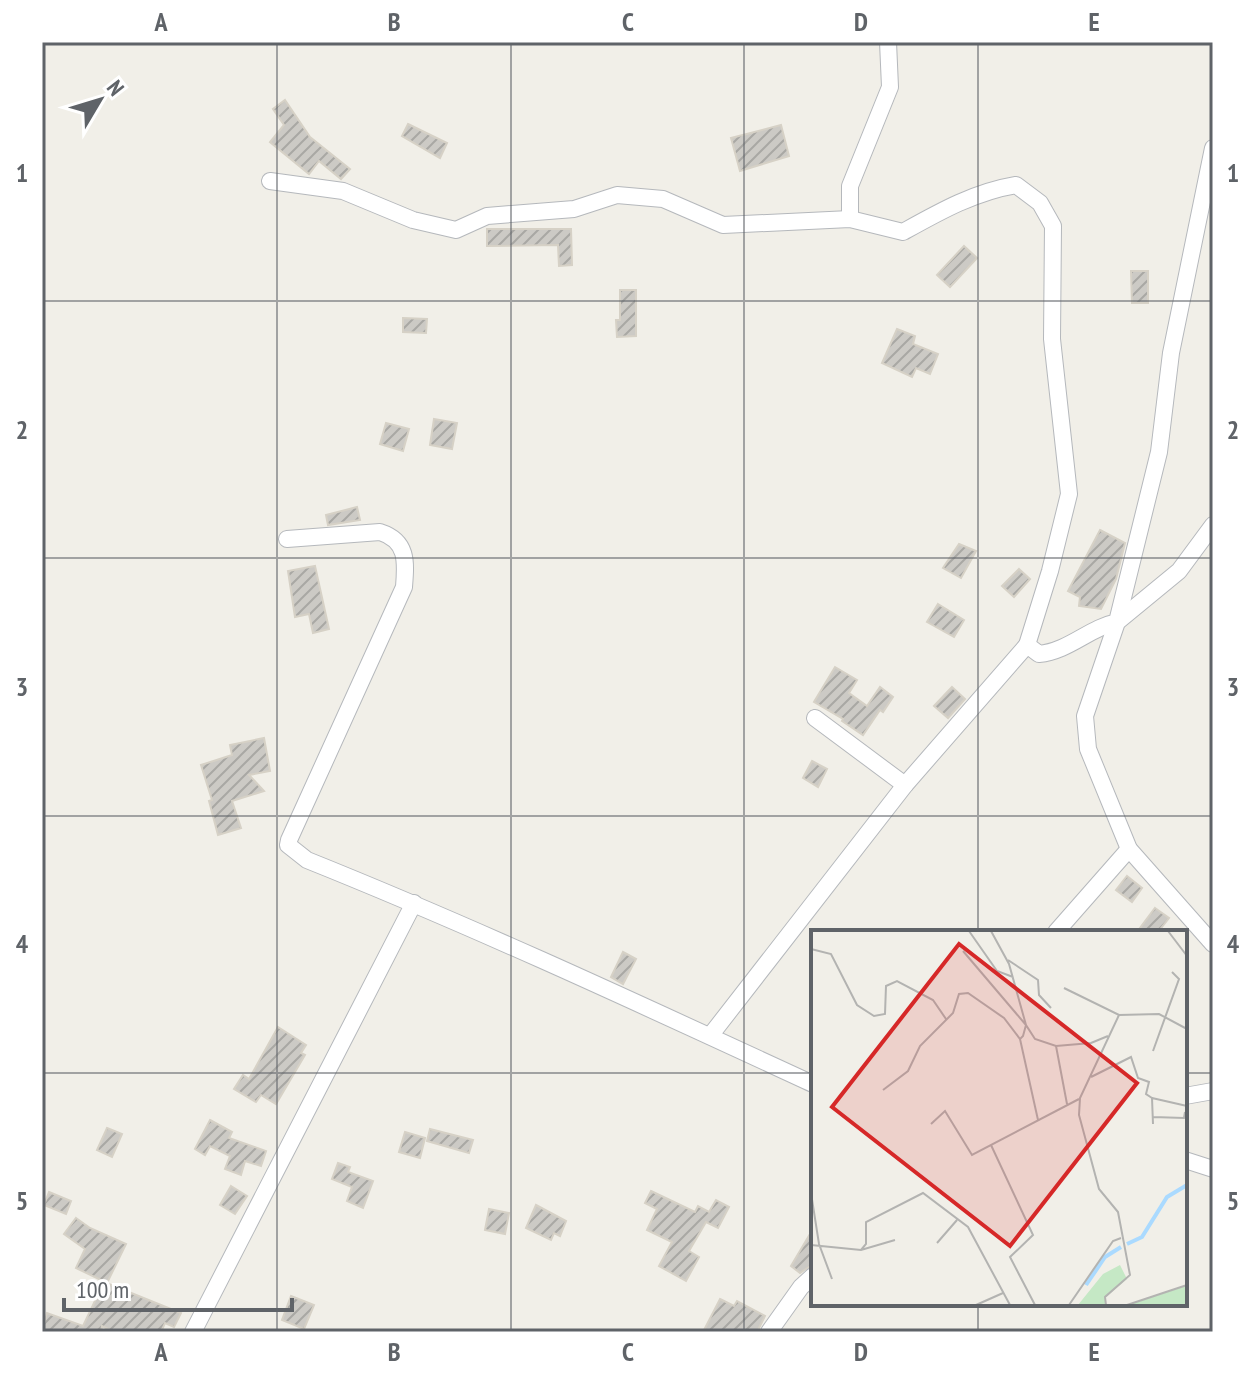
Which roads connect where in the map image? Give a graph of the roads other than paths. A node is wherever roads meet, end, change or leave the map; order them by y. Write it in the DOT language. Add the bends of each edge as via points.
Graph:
graph roads {
  1 [pos="888,42"];
  2 [pos="1213,148"];
  3 [pos="270,181"];
  4 [pos="850,219"];
  5 [pos="1213,525"];
  6 [pos="287,539"];
  7 [pos="1117,622"];
  8 [pos="1027,645"];
  9 [pos="815,718"];
  10 [pos="905,785"];
  11 [pos="1129,849"];
  12 [pos="414,903"];
  13 [pos="1058,930"];
  14 [pos="1213,944"];
  15 [pos="710,1036"];
  16 [pos="811,1083"];
  17 [pos="1213,1091"];
  18 [pos="1187,1096"];
  19 [pos="1187,1161"];
  20 [pos="1213,1169"];
  21 [pos="811,1278"];
  22 [pos="193,1332"];
  23 [pos="769,1332"];
  1 -- 4 [label="street" via="890,87 850,186"];
  2 -- 7 [label="street" via="1171,353 1159,452"];
  3 -- 4 [label="street" via="343,191 413,220 456,230 487,216 574,209 617,195 663,199 723,225"];
  4 -- 8 [label="street" via="903,232 949,206 1016,185 1040,203 1053,226 1052,339 1069,494"];
  5 -- 7 [label="street" via="1179,571"];
  6 -- 12 [label="street" via="380,532 393,536 405,559 404,587 288,845 307,860"];
  7 -- 8 [label="street" via="1099,625 1053,652 1039,654"];
  7 -- 11 [label="street" via="1085,716 1088,749"];
  8 -- 10 [label="street"];
  9 -- 10 [label="street"];
  10 -- 15 [label="street"];
  11 -- 13 [label="street"];
  11 -- 14 [label="street"];
  12 -- 15 [label="street"];
  12 -- 22 [label="street"];
  15 -- 16 [label="street"];
  17 -- 18 [label="street"];
  19 -- 20 [label="street"];
  21 -- 23 [label="street"];
}
